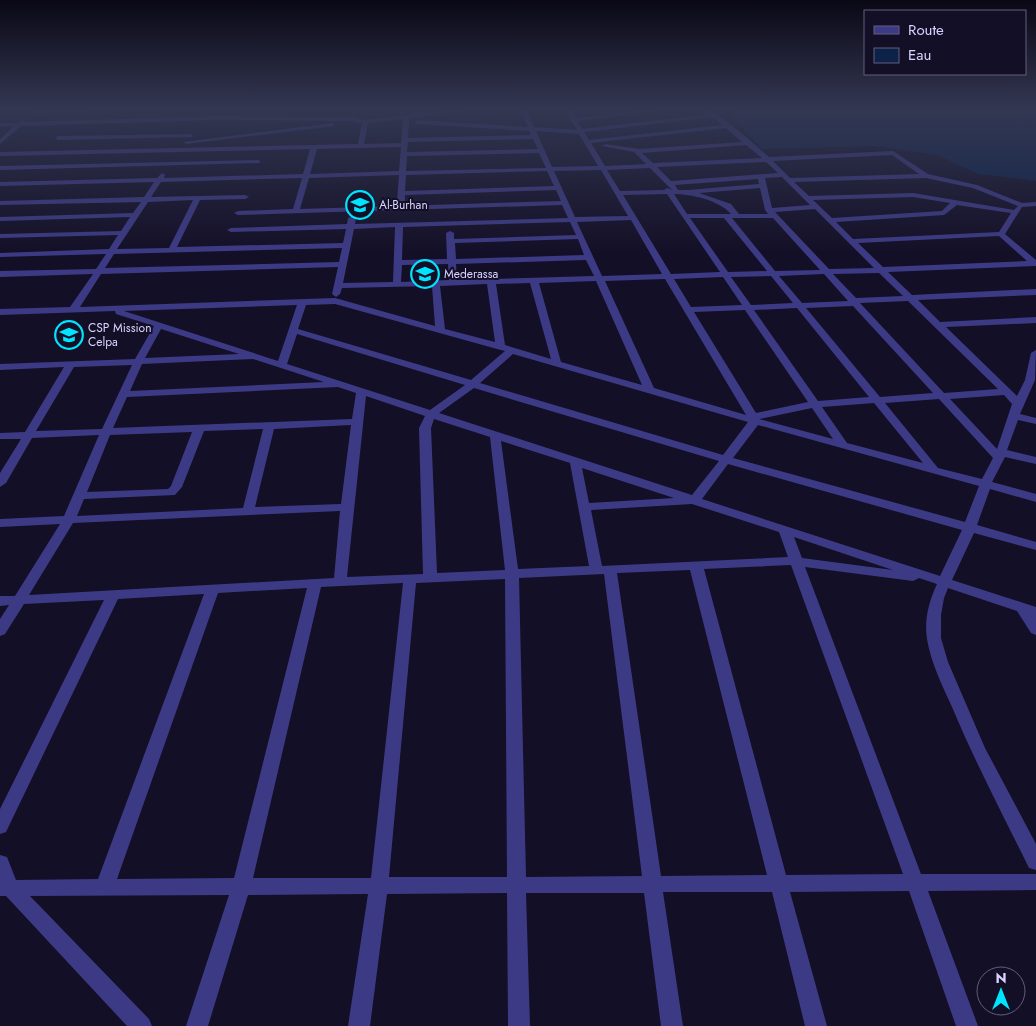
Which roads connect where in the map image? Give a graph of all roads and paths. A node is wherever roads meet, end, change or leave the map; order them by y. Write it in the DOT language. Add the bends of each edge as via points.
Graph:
graph roads {
  1 [pos="79,158"];
  2 [pos="174,158"];
  3 [pos="260,158"];
  4 [pos="311,158"];
  5 [pos="403,158"];
  6 [pos="545,158"];
  7 [pos="596,158"];
  8 [pos="644,158"];
  9 [pos="766,158"];
  10 [pos="806,158"];
  11 [pos="900,158"];
  12 [pos="768,160"];
  13 [pos="258,162"];
  14 [pos="170,164"];
  15 [pos="72,166"];
  16 [pos="548,166"];
  17 [pos="652,166"];
  18 [pos="0,168"];
  19 [pos="603,168"];
  20 [pos="402,173"];
  21 [pos="783,175"];
  22 [pos="305,176"];
  23 [pos="926,176"];
  24 [pos="253,177"];
  25 [pos="761,177"];
  26 [pos="159,179"];
  27 [pos="789,180"];
  28 [pos="58,182"];
  29 [pos="0,184"];
  30 [pos="763,186"];
  31 [pos="558,188"];
  32 [pos="671,188"];
  33 [pos="618,192"];
  34 [pos="688,192"];
  35 [pos="401,193"];
  36 [pos="245,197"];
  37 [pos="198,198"];
  38 [pos="808,198"];
  39 [pos="146,200"];
  40 [pos="956,202"];
  41 [pos="0,203"];
  42 [pos="565,204"];
  43 [pos="1036,204"];
  44 [pos="1021,205"];
  45 [pos="450,207"];
  46 [pos="817,207"];
  47 [pos="400,208"];
  48 [pos="354,210"];
  49 [pos="296,211"];
  50 [pos="1016,212"];
  51 [pos="238,213"];
  52 [pos="772,213"];
  53 [pos="136,215"];
  54 [pos="684,216"];
  55 [pos="726,216"];
  56 [pos="737,216"];
  57 [pos="633,218"];
  58 [pos="0,219"];
  59 [pos="573,220"];
  60 [pos="830,220"];
  61 [pos="450,223"];
  62 [pos="399,225"];
  63 [pos="351,226"];
  64 [pos="308,228"];
  65 [pos="231,230"];
  66 [pos="123,233"];
  67 [pos="1000,234"];
  68 [pos="0,236"];
  69 [pos="580,237"];
  70 [pos="450,241"];
  71 [pos="852,241"];
  72 [pos="347,245"];
  73 [pos="222,248"];
  74 [pos="172,250"];
  75 [pos="111,251"];
  76 [pos="0,254"];
  77 [pos="299,256"];
  78 [pos="589,256"];
  79 [pos="451,261"];
  80 [pos="398,263"];
  81 [pos="1035,263"];
  82 [pos="343,264"];
  83 [pos="882,270"];
  84 [pos="99,271"];
  85 [pos="827,272"];
  86 [pos="0,274"];
  87 [pos="774,274"];
  88 [pos="726,275"];
  89 [pos="668,277"];
  90 [pos="599,279"];
  91 [pos="534,281"];
  92 [pos="491,282"];
  93 [pos="453,283"];
  94 [pos="436,284"];
  95 [pos="396,285"];
  96 [pos="338,286"];
  97 [pos="1036,292"];
  98 [pos="911,298"];
  99 [pos="302,302"];
  100 [pos="335,302"];
  101 [pos="854,302"];
  102 [pos="800,305"];
  103 [pos="110,308"];
  104 [pos="748,308"];
  105 [pos="73,310"];
  106 [pos="688,310"];
  107 [pos="0,312"];
  108 [pos="1036,320"];
  109 [pos="159,324"];
  110 [pos="938,325"];
  111 [pos="293,330"];
  112 [pos="440,330"];
  113 [pos="500,347"];
  114 [pos="512,350"];
  115 [pos="1036,353"];
  116 [pos="256,356"];
  117 [pos="138,362"];
  118 [pos="71,364"];
  119 [pos="557,364"];
  120 [pos="282,365"];
  121 [pos="2,370"];
  122 [pos="474,383"];
  123 [pos="342,384"];
  124 [pos="362,391"];
  125 [pos="650,391"];
  126 [pos="1007,392"];
  127 [pos="124,394"];
  128 [pos="942,396"];
  129 [pos="877,400"];
  130 [pos="1018,403"];
  131 [pos="814,404"];
  132 [pos="431,414"];
  133 [pos="1013,416"];
  134 [pos="754,419"];
  135 [pos="1036,421"];
  136 [pos="356,422"];
  137 [pos="269,426"];
  138 [pos="199,429"];
  139 [pos="106,432"];
  140 [pos="494,434"];
  141 [pos="28,435"];
  142 [pos="0,436"];
  143 [pos="843,445"];
  144 [pos="1000,455"];
  145 [pos="727,460"];
  146 [pos="575,461"];
  147 [pos="1036,461"];
  148 [pos="935,471"];
  149 [pos="0,483"];
  150 [pos="985,485"];
  151 [pos="79,496"];
  152 [pos="1036,498"];
  153 [pos="695,500"];
  154 [pos="347,507"];
  155 [pos="584,507"];
  156 [pos="248,512"];
  157 [pos="69,520"];
  158 [pos="0,523"];
  159 [pos="784,529"];
  160 [pos="969,529"];
  161 [pos="1036,546"];
  162 [pos="795,561"];
  163 [pos="696,566"];
  164 [pos="603,570"];
  165 [pos="512,575"];
  166 [pos="430,578"];
  167 [pos="410,579"];
  168 [pos="340,582"];
  169 [pos="945,582"];
  170 [pos="315,584"];
  171 [pos="212,590"];
  172 [pos="113,595"];
  173 [pos="18,600"];
  174 [pos="0,601"];
  175 [pos="1029,609"];
  176 [pos="0,630"];
  177 [pos="1036,630"];
  178 [pos="0,826"];
  179 [pos="1036,862"];
  180 [pos="0,864"];
  181 [pos="1036,882"];
  182 [pos="914,883"];
  183 [pos="652,884"];
  184 [pos="779,884"];
  185 [pos="518,885"];
  186 [pos="379,886"];
  187 [pos="241,887"];
  188 [pos="5,888"];
  189 [pos="104,888"];
  190 [pos="141,1026"];
  191 [pos="197,1026"];
  192 [pos="359,1026"];
  193 [pos="518,1026"];
  194 [pos="672,1026"];
  195 [pos="816,1026"];
  196 [pos="967,1026"];
  1 -- 15 [label="street"];
  2 -- 14 [label="street"];
  3 -- 13 [label="street"];
  4 -- 22 [label="street"];
  5 -- 20 [label="street"];
  6 -- 16 [label="street"];
  7 -- 16 [label="street"];
  7 -- 19 [label="street"];
  8 -- 17 [label="street"];
  9 -- 12 [label="street"];
  10 -- 12 [label="street"];
  11 -- 23 [label="street"];
  12 -- 17 [label="street"];
  12 -- 21 [label="street"];
  13 -- 14 [label="street"];
  13 -- 24 [label="street"];
  14 -- 15 [label="street"];
  14 -- 26 [label="street"];
  15 -- 18 [label="street"];
  15 -- 28 [label="street"];
  16 -- 19 [label="street"];
  16 -- 20 [label="street"];
  16 -- 31 [label="street"];
  17 -- 19 [label="street"];
  17 -- 32 [label="street"];
  19 -- 33 [label="street"];
  20 -- 22 [label="street"];
  20 -- 35 [label="street"];
  21 -- 25 [label="street"];
  21 -- 27 [label="street"];
  22 -- 24 [label="street"];
  22 -- 49 [label="street"];
  23 -- 27 [label="street"];
  23 -- 44 [label="street" via="976,186"];
  24 -- 26 [label="street"];
  24 -- 36 [label="street"];
  25 -- 30 [label="street"];
  25 -- 32 [label="street"];
  26 -- 28 [label="street"];
  26 -- 39 [label="street"];
  27 -- 38 [label="street"];
  28 -- 29 [label="street"];
  30 -- 34 [label="street"];
  30 -- 52 [label="street"];
  31 -- 35 [label="street"];
  31 -- 42 [label="street"];
  32 -- 33 [label="street"];
  32 -- 34 [label="street"];
  32 -- 54 [label="street"];
  33 -- 57 [label="street"];
  34 -- 56 [label="street" via="728,206"];
  35 -- 47 [label="street"];
  36 -- 37 [label="street"];
  36 -- 51 [label="street"];
  37 -- 39 [label="street"];
  37 -- 74 [label="street"];
  38 -- 40 [label="street" via="913,195"];
  38 -- 46 [label="street"];
  39 -- 41 [label="street"];
  39 -- 53 [label="street"];
  40 -- 50 [label="street"];
  40 -- 60 [label="street" via="944,213"];
  42 -- 45 [label="street"];
  42 -- 59 [label="street"];
  43 -- 44 [label="street"];
  44 -- 50 [label="street"];
  45 -- 47 [label="street"];
  45 -- 61 [label="street"];
  46 -- 52 [label="street"];
  46 -- 60 [label="street"];
  47 -- 48 [label="street"];
  48 -- 49 [label="street"];
  48 -- 63 [label="street"];
  49 -- 51 [label="street"];
  50 -- 67 [label="street"];
  51 -- 65 [label="street"];
  52 -- 56 [label="street"];
  52 -- 85 [label="street"];
  53 -- 58 [label="street"];
  53 -- 66 [label="street"];
  54 -- 55 [label="street"];
  54 -- 88 [label="street"];
  55 -- 56 [label="street"];
  55 -- 87 [label="street"];
  57 -- 59 [label="street"];
  57 -- 89 [label="street"];
  59 -- 61 [label="street"];
  59 -- 69 [label="street"];
  60 -- 71 [label="street"];
  61 -- 62 [label="street"];
  61 -- 70 [label="street"];
  62 -- 63 [label="street"];
  62 -- 80 [label="street"];
  63 -- 64 [label="street"];
  63 -- 72 [label="street"];
  64 -- 65 [label="street"];
  64 -- 77 [label="street"];
  65 -- 73 [label="street"];
  66 -- 68 [label="street"];
  66 -- 75 [label="street"];
  67 -- 71 [label="street"];
  67 -- 81 [label="street"];
  69 -- 70 [label="street"];
  69 -- 78 [label="street"];
  70 -- 79 [label="street"];
  71 -- 83 [label="street"];
  72 -- 77 [label="street"];
  72 -- 82 [label="street"];
  73 -- 74 [label="street"];
  73 -- 77 [label="street"];
  74 -- 75 [label="street"];
  75 -- 76 [label="street"];
  75 -- 84 [label="street"];
  77 -- 82 [label="street"];
  77 -- 84 [label="street"];
  78 -- 79 [label="street"];
  78 -- 90 [label="street"];
  79 -- 80 [label="street"];
  79 -- 93 [label="street"];
  80 -- 95 [label="street"];
  81 -- 83 [label="street"];
  82 -- 96 [label="street"];
  83 -- 85 [label="street"];
  83 -- 98 [label="street"];
  84 -- 86 [label="street"];
  84 -- 105 [label="street"];
  85 -- 87 [label="street"];
  85 -- 101 [label="street"];
  87 -- 88 [label="street"];
  87 -- 102 [label="street"];
  88 -- 89 [label="street"];
  88 -- 104 [label="street"];
  89 -- 90 [label="street"];
  89 -- 106 [label="street"];
  90 -- 91 [label="street"];
  90 -- 125 [label="street"];
  91 -- 92 [label="street"];
  91 -- 119 [label="street"];
  92 -- 93 [label="street"];
  92 -- 113 [label="street"];
  93 -- 94 [label="street"];
  94 -- 95 [label="street"];
  94 -- 112 [label="street"];
  95 -- 96 [label="street"];
  96 -- 100 [label="street"];
  97 -- 98 [label="street"];
  98 -- 101 [label="street"];
  98 -- 110 [label="street"];
  99 -- 100 [label="street"];
  99 -- 103 [label="street"];
  99 -- 111 [label="street"];
  100 -- 112 [label="street"];
  101 -- 102 [label="street"];
  101 -- 128 [label="street"];
  102 -- 104 [label="street"];
  102 -- 129 [label="street"];
  103 -- 105 [label="street"];
  103 -- 109 [label="street"];
  104 -- 106 [label="street"];
  104 -- 131 [label="street"];
  105 -- 107 [label="street"];
  106 -- 134 [label="street"];
  108 -- 110 [label="street"];
  109 -- 116 [label="street"];
  109 -- 117 [label="street"];
  110 -- 126 [label="street"];
  111 -- 120 [label="street"];
  111 -- 122 [label="street"];
  112 -- 113 [label="street"];
  113 -- 114 [label="street"];
  114 -- 119 [label="street"];
  114 -- 122 [label="street"];
  115 -- 130 [label="street" via="1030,380"];
  116 -- 117 [label="street"];
  116 -- 120 [label="street"];
  117 -- 118 [label="street"];
  117 -- 127 [label="street"];
  118 -- 121 [label="street"];
  118 -- 141 [label="street"];
  119 -- 125 [label="street"];
  120 -- 123 [label="street"];
  122 -- 132 [label="street"];
  122 -- 145 [label="street"];
  123 -- 124 [label="street"];
  123 -- 127 [label="street"];
  124 -- 132 [label="street"];
  124 -- 136 [label="street"];
  125 -- 134 [label="street"];
  126 -- 128 [label="street"];
  126 -- 130 [label="street"];
  127 -- 139 [label="street"];
  128 -- 129 [label="street"];
  128 -- 144 [label="street"];
  129 -- 131 [label="street"];
  129 -- 148 [label="street"];
  130 -- 133 [label="street"];
  131 -- 134 [label="street"];
  131 -- 143 [label="street"];
  132 -- 140 [label="street"];
  132 -- 166 [label="street" via="425,428"];
  133 -- 135 [label="street"];
  133 -- 144 [label="street"];
  134 -- 143 [label="street"];
  134 -- 145 [label="street"];
  136 -- 137 [label="street"];
  136 -- 154 [label="street"];
  137 -- 138 [label="street"];
  137 -- 156 [label="street"];
  138 -- 139 [label="street"];
  138 -- 151 [label="street" via="176,487 171,492"];
  139 -- 141 [label="street"];
  139 -- 151 [label="street"];
  140 -- 146 [label="street"];
  140 -- 165 [label="street"];
  141 -- 142 [label="street"];
  141 -- 149 [label="street"];
  143 -- 148 [label="street"];
  144 -- 147 [label="street"];
  144 -- 150 [label="street"];
  145 -- 153 [label="street"];
  145 -- 160 [label="street"];
  146 -- 153 [label="street"];
  146 -- 155 [label="street"];
  148 -- 150 [label="street"];
  150 -- 152 [label="street"];
  150 -- 160 [label="street"];
  151 -- 157 [label="street"];
  153 -- 155 [label="street"];
  153 -- 159 [label="street"];
  154 -- 156 [label="street"];
  154 -- 168 [label="street"];
  155 -- 164 [label="street"];
  156 -- 157 [label="street"];
  157 -- 158 [label="street"];
  157 -- 173 [label="street"];
  159 -- 162 [label="street"];
  159 -- 169 [label="street"];
  160 -- 161 [label="street"];
  160 -- 169 [label="street"];
  162 -- 163 [label="street"];
  162 -- 169 [label="street"];
  162 -- 182 [label="street" via="845,689"];
  163 -- 164 [label="street"];
  163 -- 184 [label="street"];
  164 -- 165 [label="street"];
  164 -- 183 [label="street"];
  165 -- 166 [label="street"];
  165 -- 185 [label="street"];
  166 -- 167 [label="street"];
  167 -- 168 [label="street"];
  167 -- 186 [label="street"];
  168 -- 170 [label="street"];
  169 -- 175 [label="street"];
  169 -- 179 [label="street" via="937,598 934,615 934,638 940,662 977,748"];
  170 -- 171 [label="street"];
  170 -- 187 [label="street"];
  171 -- 172 [label="street"];
  171 -- 189 [label="street"];
  172 -- 173 [label="street"];
  172 -- 178 [label="street"];
  173 -- 174 [label="street"];
  173 -- 176 [label="street"];
  175 -- 177 [label="street"];
  180 -- 188 [label="street"];
  181 -- 182 [label="street"];
  182 -- 184 [label="street"];
  182 -- 196 [label="street"];
  183 -- 184 [label="street"];
  183 -- 185 [label="street"];
  183 -- 194 [label="street"];
  184 -- 195 [label="street"];
  185 -- 186 [label="street"];
  185 -- 193 [label="street"];
  186 -- 187 [label="street"];
  186 -- 192 [label="street"];
  187 -- 189 [label="street"];
  187 -- 191 [label="street"];
  188 -- 189 [label="street"];
  188 -- 190 [label="street"];
}
